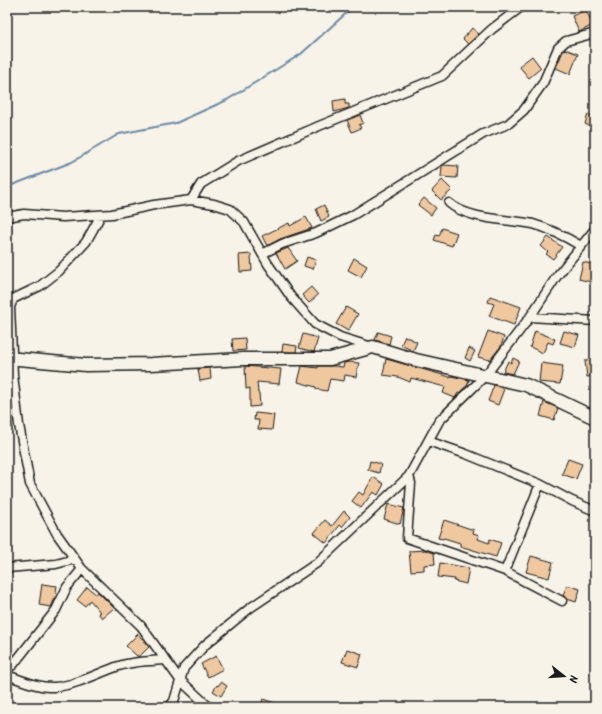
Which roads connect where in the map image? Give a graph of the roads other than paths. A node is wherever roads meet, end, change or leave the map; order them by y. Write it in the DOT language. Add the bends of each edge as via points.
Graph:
graph roads {
  1 [pos="521,7"];
  2 [pos="595,33"];
  3 [pos="191,200"];
  4 [pos="449,203"];
  5 [pos="101,215"];
  6 [pos="7,218"];
  7 [pos="595,229"];
  8 [pos="581,246"];
  9 [pos="262,254"];
  10 [pos="530,317"];
  11 [pos="595,321"];
  12 [pos="373,348"];
  13 [pos="10,358"];
  14 [pos="13,375"];
  15 [pos="485,376"];
  16 [pos="7,381"];
  17 [pos="595,418"];
  18 [pos="428,441"];
  19 [pos="409,476"];
  20 [pos="540,484"];
  21 [pos="595,511"];
  22 [pos="75,559"];
  23 [pos="7,568"];
  24 [pos="82,569"];
  25 [pos="505,571"];
  26 [pos="562,601"];
  27 [pos="165,660"];
  28 [pos="7,670"];
  29 [pos="7,675"];
  30 [pos="180,680"];
  31 [pos="169,707"];
  32 [pos="209,707"];
  1 -- 3 [label="street" via="492,29 442,76 238,161 201,184"];
  2 -- 9 [label="street" via="566,41 558,48 543,83 524,110 508,124 484,134 353,215"];
  3 -- 5 [label="street" via="154,204"];
  3 -- 9 [label="street" via="230,209 244,222"];
  4 -- 8 [label="street" via="469,214 533,224 553,230"];
  5 -- 6 [label="street" via="63,217 24,214"];
  5 -- 13 [label="street" via="86,242 60,271 40,286 13,299 10,308"];
  7 -- 8 [label="street"];
  8 -- 10 [label="street"];
  9 -- 12 [label="street" via="290,297 315,324"];
  10 -- 11 [label="street"];
  10 -- 15 [label="street"];
  12 -- 13 [label="street" via="330,359 243,359 86,366"];
  12 -- 15 [label="street"];
  13 -- 14 [label="street"];
  14 -- 16 [label="street"];
  14 -- 22 [label="street" via="30,484 57,534"];
  15 -- 17 [label="street" via="526,385"];
  15 -- 18 [label="street" via="439,421"];
  18 -- 19 [label="street"];
  18 -- 20 [label="street"];
  19 -- 25 [label="street" via="411,483 407,538"];
  19 -- 30 [label="street" via="317,563 250,608 205,645 184,668"];
  20 -- 21 [label="street"];
  20 -- 25 [label="street"];
  22 -- 23 [label="street" via="56,564"];
  22 -- 24 [label="street"];
  24 -- 27 [label="street" via="141,626"];
  24 -- 28 [label="street" via="67,587 56,610"];
  25 -- 26 [label="street"];
  27 -- 29 [label="street" via="120,665 84,680 54,687 34,684"];
  27 -- 30 [label="street"];
  30 -- 31 [label="street" via="174,701"];
  30 -- 32 [label="street"];
}
